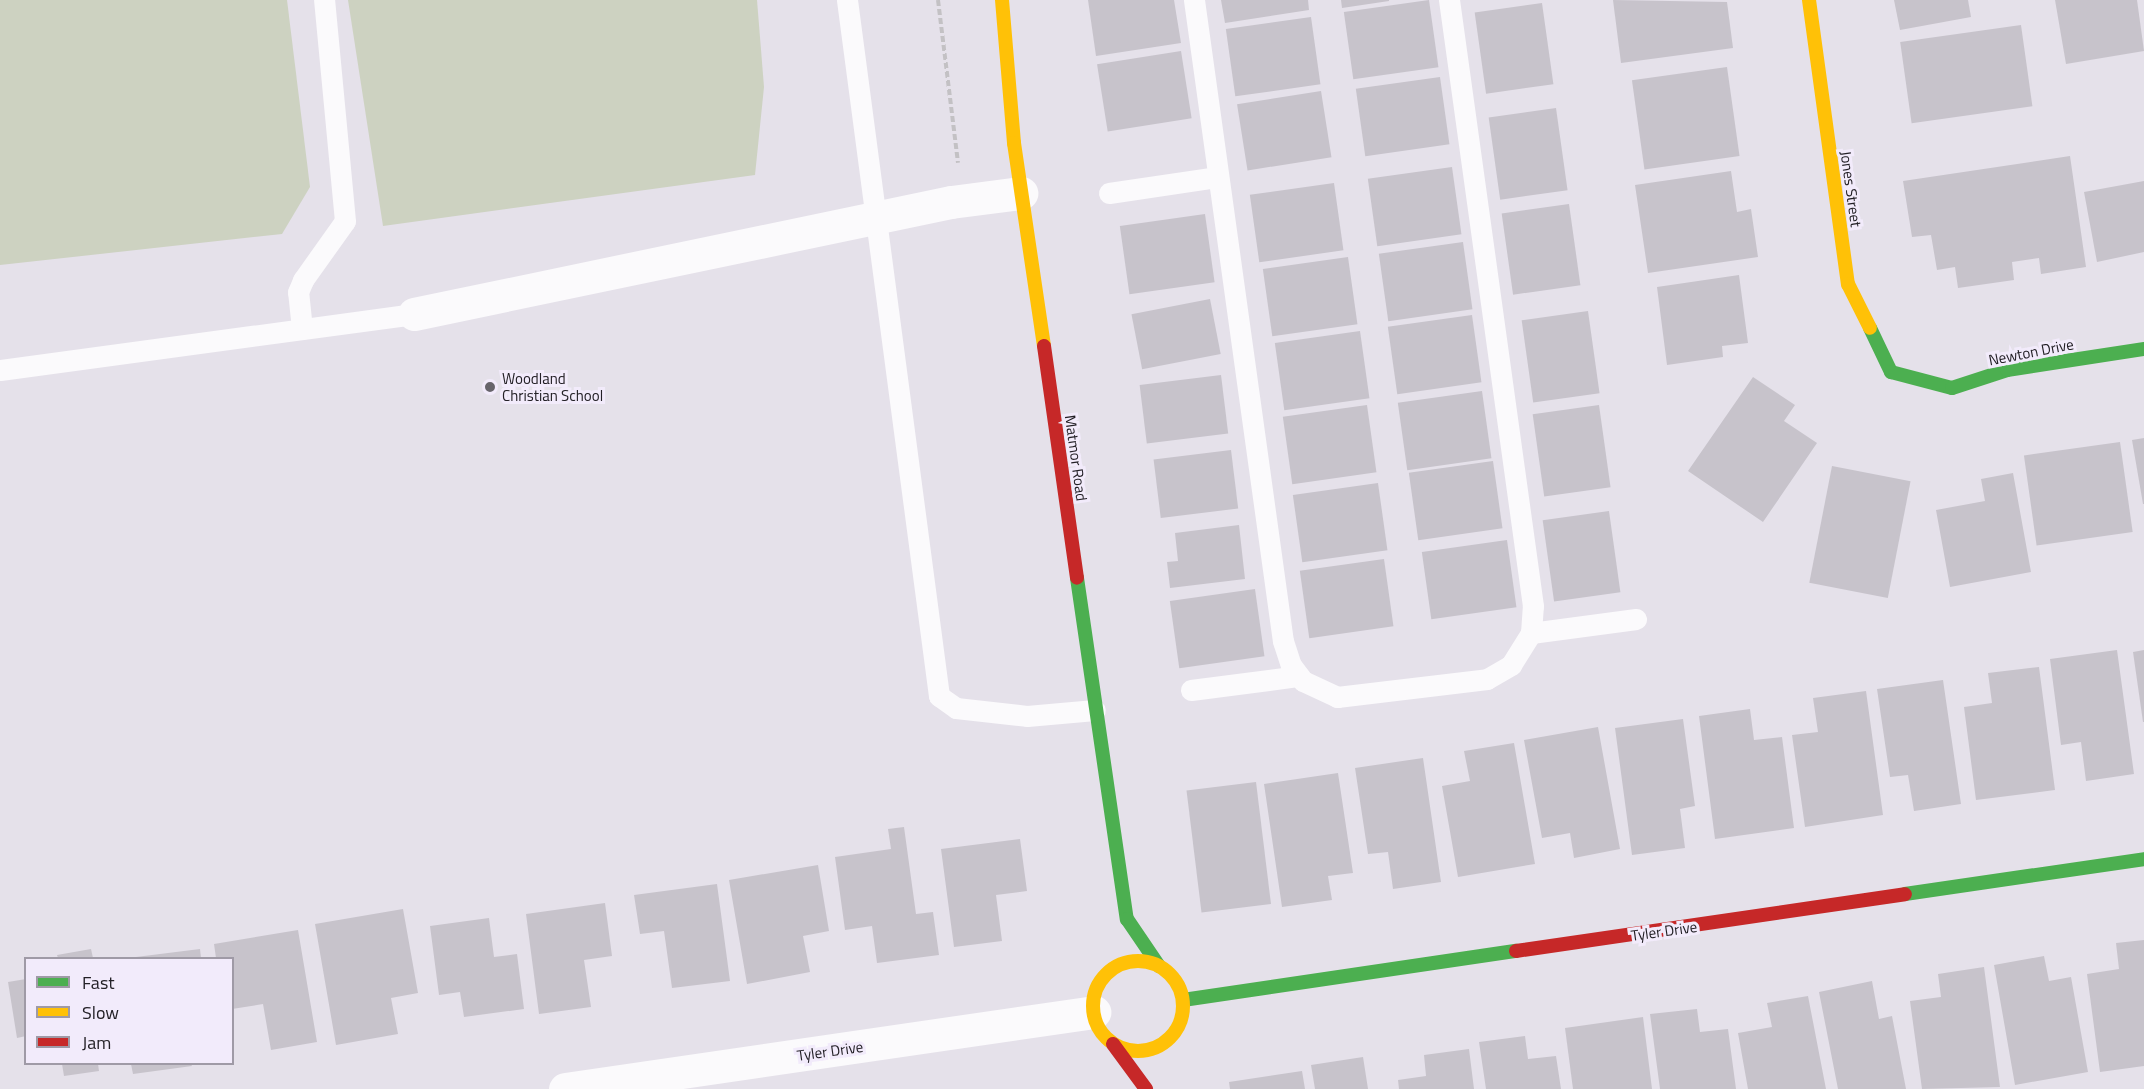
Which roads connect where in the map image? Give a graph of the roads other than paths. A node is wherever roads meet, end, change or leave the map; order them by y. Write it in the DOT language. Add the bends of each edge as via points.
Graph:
graph roads {
  1 [pos="324,0"];
  2 [pos="847,0"];
  3 [pos="1002,0"];
  4 [pos="1194,0"];
  5 [pos="1449,0"];
  6 [pos="1809,0"];
  7 [pos="1218,177"];
  8 [pos="1021,193"];
  9 [pos="1109,193"];
  10 [pos="879,217"];
  11 [pos="414,314"];
  12 [pos="302,330"];
  13 [pos="2144,349"];
  14 [pos="0,370"];
  15 [pos="1891,372"];
  16 [pos="1636,619"];
  17 [pos="1532,633"];
  18 [pos="1299,676"];
  19 [pos="1191,690"];
  20 [pos="1095,710"];
  21 [pos="2144,859"];
  22 [pos="1127,919"];
  23 [pos="1159,966"];
  24 [pos="1104,976"];
  25 [pos="1183,1000"];
  26 [pos="1094,1012"];
  27 [pos="1169,1038"];
  28 [pos="1113,1044"];
  29 [pos="1164,1059"];
  30 [pos="565,1089"];
  31 [pos="1146,1089"];
  1 -- 12 [label="lane" via="345,221 298,292"];
  2 -- 10 [label="lane"];
  3 -- 8 [label="street, Matmor Road"];
  4 -- 7 [label="lane"];
  5 -- 17 [label="lane" via="1531,586"];
  6 -- 15 [label="street, Jones Street" via="1848,284"];
  7 -- 9 [label="lane"];
  7 -- 18 [label="lane" via="1283,641"];
  8 -- 10 [label="street"];
  8 -- 20 [label="street, Matmor Road"];
  10 -- 11 [label="street"];
  10 -- 20 [label="lane" via="902,433 939,696 956,708 1028,716"];
  11 -- 12 [label="lane"];
  12 -- 14 [label="lane"];
  13 -- 15 [label="street, Newton Drive" via="2007,370 1952,388"];
  16 -- 17 [label="lane"];
  17 -- 18 [label="lane" via="1511,665 1487,679 1337,698"];
  18 -- 19 [label="lane"];
  20 -- 22 [label="street, Matmor Road"];
  21 -- 25 [label="street, Tyler Drive"];
  22 -- 23 [label="street, Matmor Road"];
  22 -- 24 [label="street"];
  23 -- 24 [label="street" via="1131,961"];
  23 -- 25 [label="street" via="1178,986"];
  24 -- 26 [label="street" via="1096,989"];
  25 -- 27 [label="street" via="1180,1020"];
  26 -- 28 [label="street" via="1102,1033"];
  26 -- 30 [label="street, Tyler Drive"];
  27 -- 28 [label="street" via="1143,1050"];
  27 -- 29 [label="street"];
  28 -- 31 [label="street"];
}
